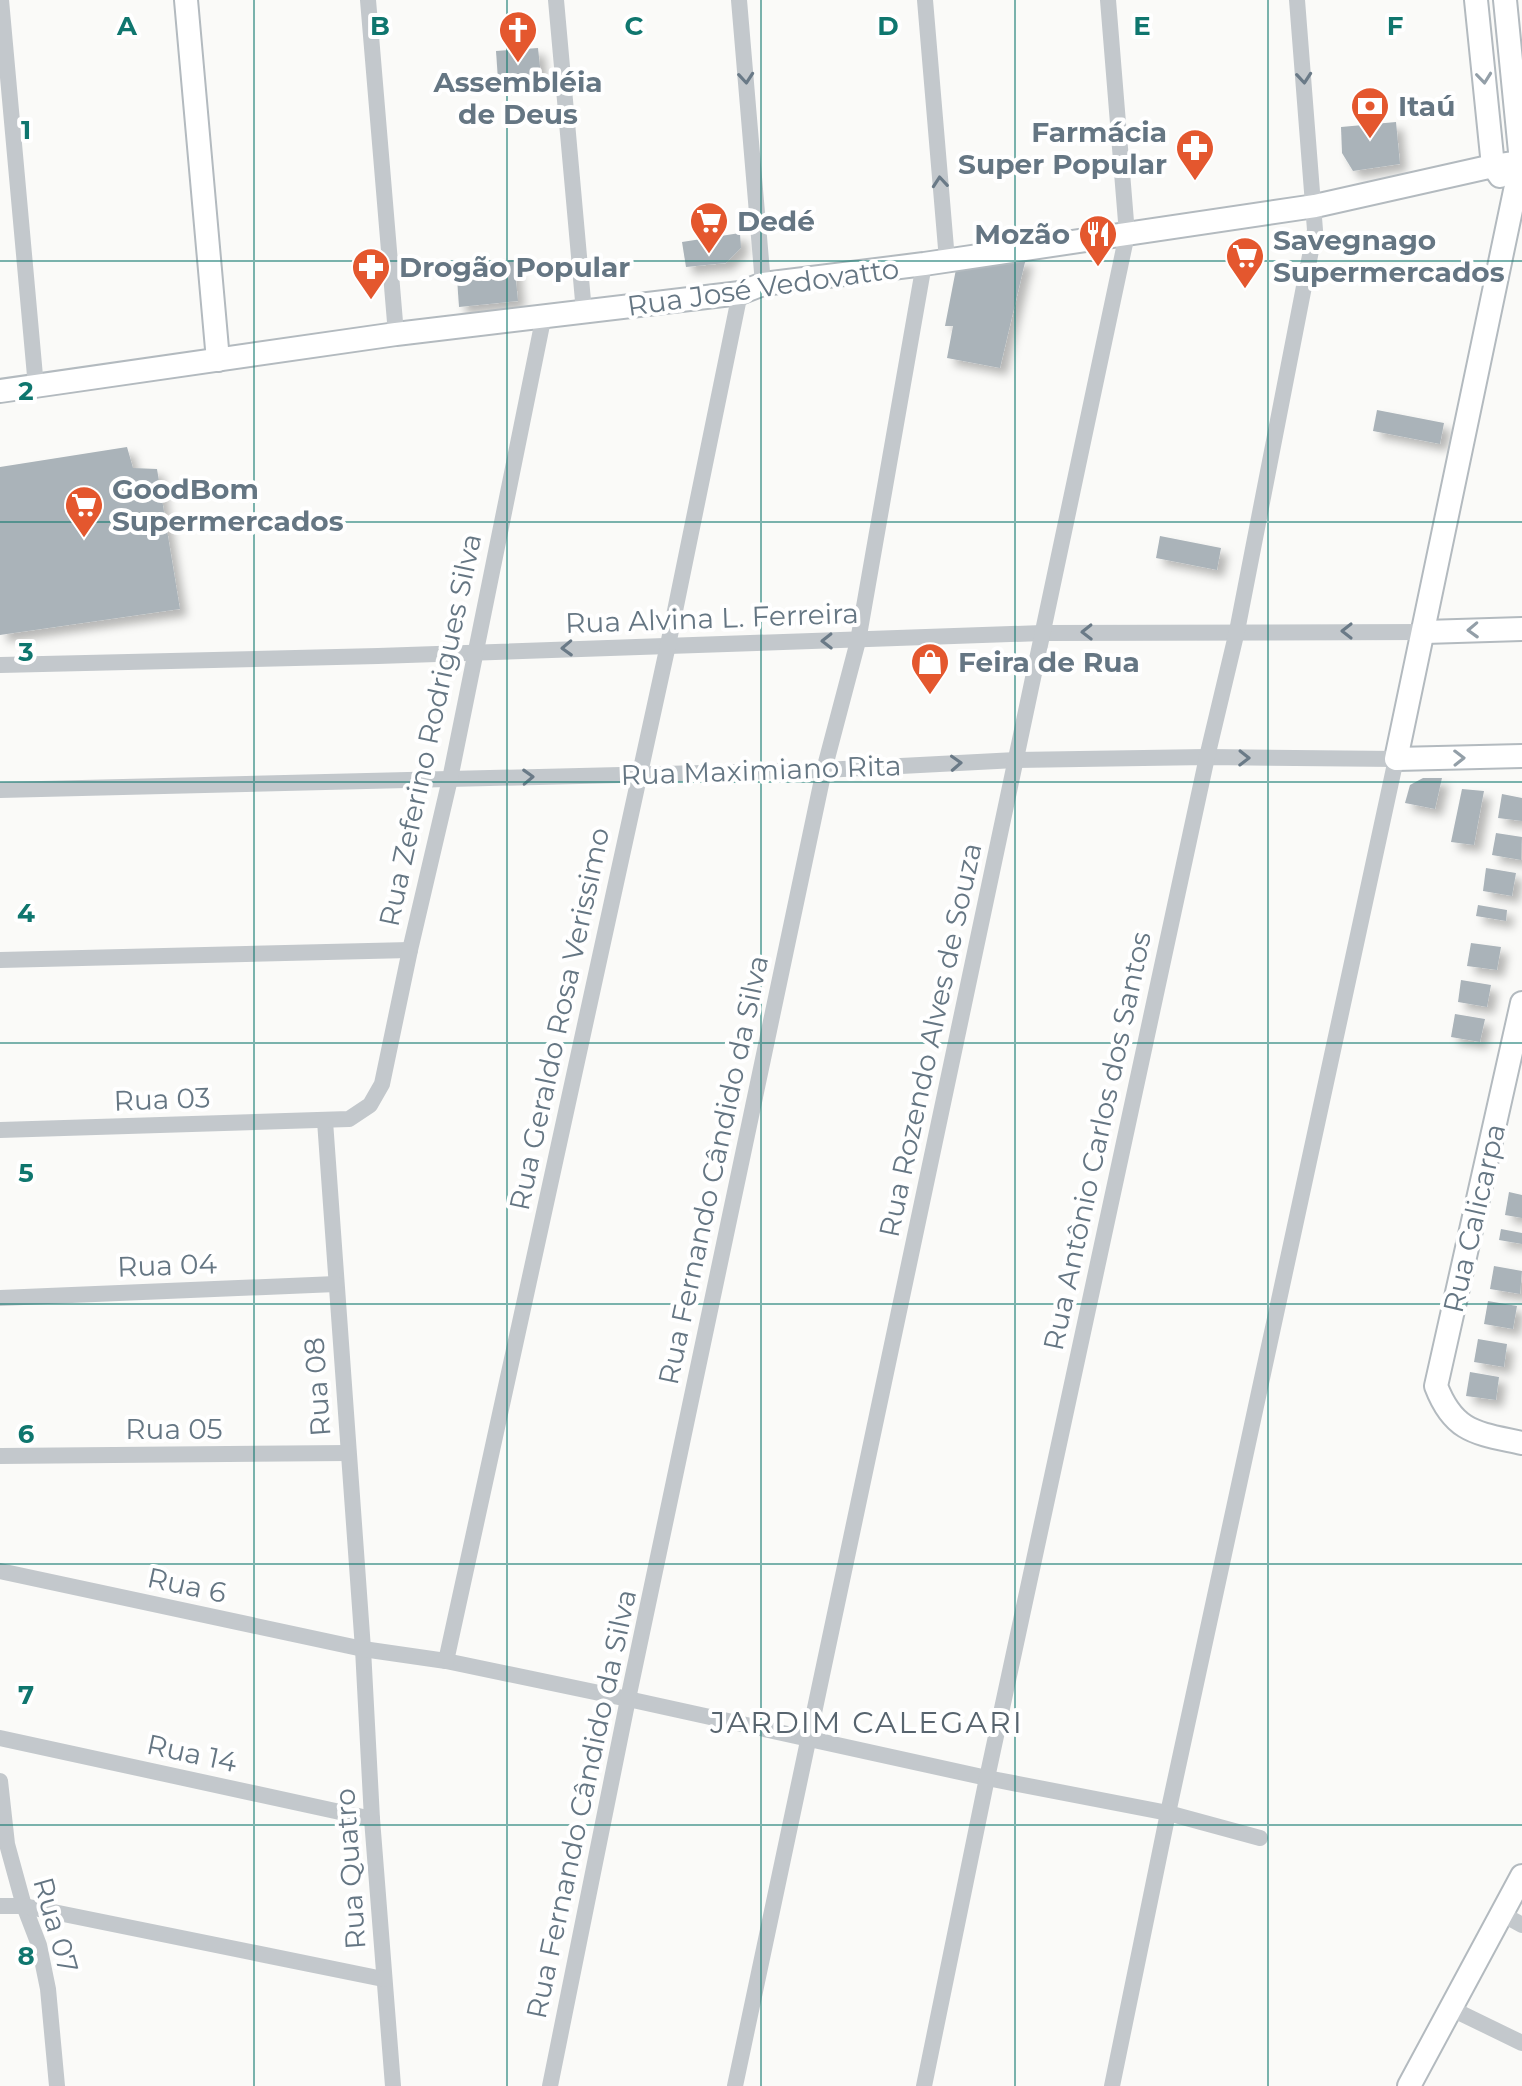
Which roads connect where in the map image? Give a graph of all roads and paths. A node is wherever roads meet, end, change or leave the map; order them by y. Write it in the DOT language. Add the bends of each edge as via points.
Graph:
graph roads {
  1 [pos="1,0"];
  2 [pos="186,0"];
  3 [pos="368,0"];
  4 [pos="556,0"];
  5 [pos="739,0"];
  6 [pos="925,0"];
  7 [pos="1108,0"];
  8 [pos="1297,0"];
  9 [pos="1476,0"];
  10 [pos="1505,0"];
  11 [pos="1521,162"];
  12 [pos="1493,166"];
  13 [pos="1513,194"];
  14 [pos="1315,206"];
  15 [pos="1127,234"];
  16 [pos="947,260"];
  17 [pos="924,264"];
  18 [pos="763,284"];
  19 [pos="740,293"];
  20 [pos="584,312"];
  21 [pos="544,315"];
  22 [pos="396,334"];
  23 [pos="218,360"];
  24 [pos="36,387"];
  25 [pos="0,391"];
  26 [pos="1522,629"];
  27 [pos="1237,631"];
  28 [pos="1425,632"];
  29 [pos="1042,633"];
  30 [pos="858,641"];
  31 [pos="668,645"];
  32 [pos="475,651"];
  33 [pos="0,665"];
  34 [pos="1522,756"];
  35 [pos="1207,757"];
  36 [pos="1396,759"];
  37 [pos="1016,760"];
  38 [pos="824,770"];
  39 [pos="639,773"];
  40 [pos="450,779"];
  41 [pos="0,790"];
  42 [pos="410,950"];
  43 [pos="0,960"];
  44 [pos="1522,1003"];
  45 [pos="325,1121"];
  46 [pos="0,1130"];
  47 [pos="336,1284"];
  48 [pos="0,1298"];
  49 [pos="1522,1443"];
  50 [pos="348,1453"];
  51 [pos="0,1456"];
  52 [pos="0,1571"];
  53 [pos="363,1649"];
  54 [pos="446,1661"];
  55 [pos="628,1699"];
  56 [pos="0,1738"];
  57 [pos="808,1740"];
  58 [pos="987,1778"];
  59 [pos="0,1781"];
  60 [pos="1168,1813"];
  61 [pos="372,1819"];
  62 [pos="1260,1838"];
  63 [pos="1522,1876"];
  64 [pos="0,1906"];
  65 [pos="24,1906"];
  66 [pos="1502,1914"];
  67 [pos="1522,1925"];
  68 [pos="383,1979"];
  69 [pos="1452,2009"];
  70 [pos="1522,2043"];
  71 [pos="61,2085"];
  72 [pos="393,2086"];
  73 [pos="550,2086"];
  74 [pos="735,2086"];
  75 [pos="924,2086"];
  76 [pos="1112,2086"];
  77 [pos="1409,2086"];
  1 -- 24 [label="street"];
  2 -- 23 [label="street"];
  3 -- 22 [label="street"];
  4 -- 20 [label="street"];
  5 -- 18 [label="street, one-way"];
  16 -- 6 [label="street, one-way"];
  7 -- 15 [label="street, Rua Rozendo Alves de Souza"];
  8 -- 14 [label="street, Rua Antônio Carlos dos Santos, one-way"];
  9 -- 12 [label="street, one-way"];
  10 -- 11 [label="street"];
  11 -- 12 [label="street, Rua José Vedovatto"];
  11 -- 13 [label="street"];
  12 -- 13 [label="street"];
  12 -- 14 [label="street, Rua José Vedovatto"];
  13 -- 28 [label="street"];
  14 -- 15 [label="street, Rua José Vedovatto"];
  14 -- 27 [label="street, Rua Antônio Carlos dos Santos" via="1315,230"];
  15 -- 16 [label="street, Rua José Vedovatto"];
  15 -- 29 [label="street, Rua Rozendo Alves de Souza"];
  16 -- 17 [label="street, Rua José Vedovatto"];
  17 -- 18 [label="street, Rua José Vedovatto"];
  17 -- 30 [label="street, Rua Fernando Cândido da Silva"];
  18 -- 19 [label="street, Rua José Vedovatto"];
  19 -- 20 [label="street, Rua José Vedovatto"];
  19 -- 31 [label="street, Rua Geraldo Rosa Verissimo"];
  20 -- 21 [label="street, Rua José Vedovatto"];
  21 -- 22 [label="street, Rua José Vedovatto"];
  21 -- 32 [label="street, Rua Zeferino Rodrigues Silva"];
  22 -- 23 [label="street, Rua José Vedovatto"];
  23 -- 24 [label="street, Rua José Vedovatto"];
  24 -- 25 [label="street, Rua José Vedovatto"];
  26 -- 28 [label="street, one-way"];
  28 -- 27 [label="street, Rua Alvina L. Ferreira, one-way"];
  27 -- 29 [label="street, Rua Alvina L. Ferreira, one-way"];
  27 -- 35 [label="street, Rua Antônio Carlos dos Santos"];
  28 -- 36 [label="street"];
  29 -- 30 [label="street, Rua Alvina L. Ferreira"];
  29 -- 37 [label="street, Rua Rozendo Alves de Souza"];
  30 -- 31 [label="street, Rua Alvina L. Ferreira, one-way"];
  30 -- 38 [label="street, Rua Fernando Cândido da Silva"];
  31 -- 32 [label="street, Rua Alvina L. Ferreira, one-way"];
  31 -- 39 [label="street, Rua Geraldo Rosa Verissimo"];
  32 -- 33 [label="street, Rua Alvina L. Ferreira"];
  32 -- 40 [label="street, Rua Zeferino Rodrigues Silva"];
  36 -- 34 [label="street, Rua Maximiano Rita, one-way"];
  35 -- 36 [label="street, Rua Maximiano Rita, one-way"];
  35 -- 37 [label="street, Rua Maximiano Rita"];
  35 -- 58 [label="street, Rua Antônio Carlos dos Santos"];
  36 -- 60 [label="street"];
  38 -- 37 [label="street, Rua Maximiano Rita, one-way"];
  37 -- 57 [label="street, Rua Rozendo Alves de Souza"];
  38 -- 39 [label="street, Rua Maximiano Rita"];
  38 -- 55 [label="street, Rua Fernando Cândido da Silva"];
  40 -- 39 [label="street, Rua Maximiano Rita, one-way"];
  39 -- 54 [label="street, Rua Geraldo Rosa Verissimo"];
  40 -- 41 [label="street, Rua Maximiano Rita"];
  40 -- 42 [label="street, Rua Zeferino Rodrigues Silva"];
  42 -- 43 [label="street"];
  42 -- 45 [label="street, Rua Zeferino Rodrigues Silva" via="382,1084 370,1105 349,1119"];
  44 -- 49 [label="street, Rua Calicarpa" via="1436,1386 1444,1408 1470,1431"];
  45 -- 46 [label="street, Rua 03"];
  45 -- 47 [label="street, Rua 08"];
  47 -- 48 [label="street, Rua 04"];
  47 -- 50 [label="street, Rua 08"];
  50 -- 51 [label="street, Rua 05"];
  50 -- 53 [label="street, Rua 08"];
  52 -- 53 [label="street, Rua 6"];
  53 -- 54 [label="street, Rua 6"];
  53 -- 61 [label="street, Rua Quatro"];
  54 -- 55 [label="street, Rua 6"];
  55 -- 57 [label="street, Rua 6"];
  55 -- 73 [label="street, Rua Fernando Cândido da Silva"];
  56 -- 61 [label="street, Rua 14"];
  57 -- 58 [label="street, Rua 6"];
  57 -- 74 [label="street, Rua Rozendo Alves de Souza"];
  58 -- 60 [label="street, Rua 6"];
  58 -- 75 [label="street, Rua Antônio Carlos dos Santos"];
  59 -- 65 [label="street, Rua 07" via="7,1844"];
  60 -- 62 [label="street, Rua 6"];
  60 -- 76 [label="street"];
  61 -- 68 [label="street, Rua Quatro"];
  63 -- 66 [label="street"];
  64 -- 65 [label="street"];
  65 -- 68 [label="street"];
  65 -- 71 [label="street, Rua 07" via="39,1945"];
  66 -- 67 [label="street"];
  66 -- 69 [label="street"];
  68 -- 72 [label="street, Rua Quatro"];
  69 -- 70 [label="street"];
  69 -- 77 [label="street"];
}
